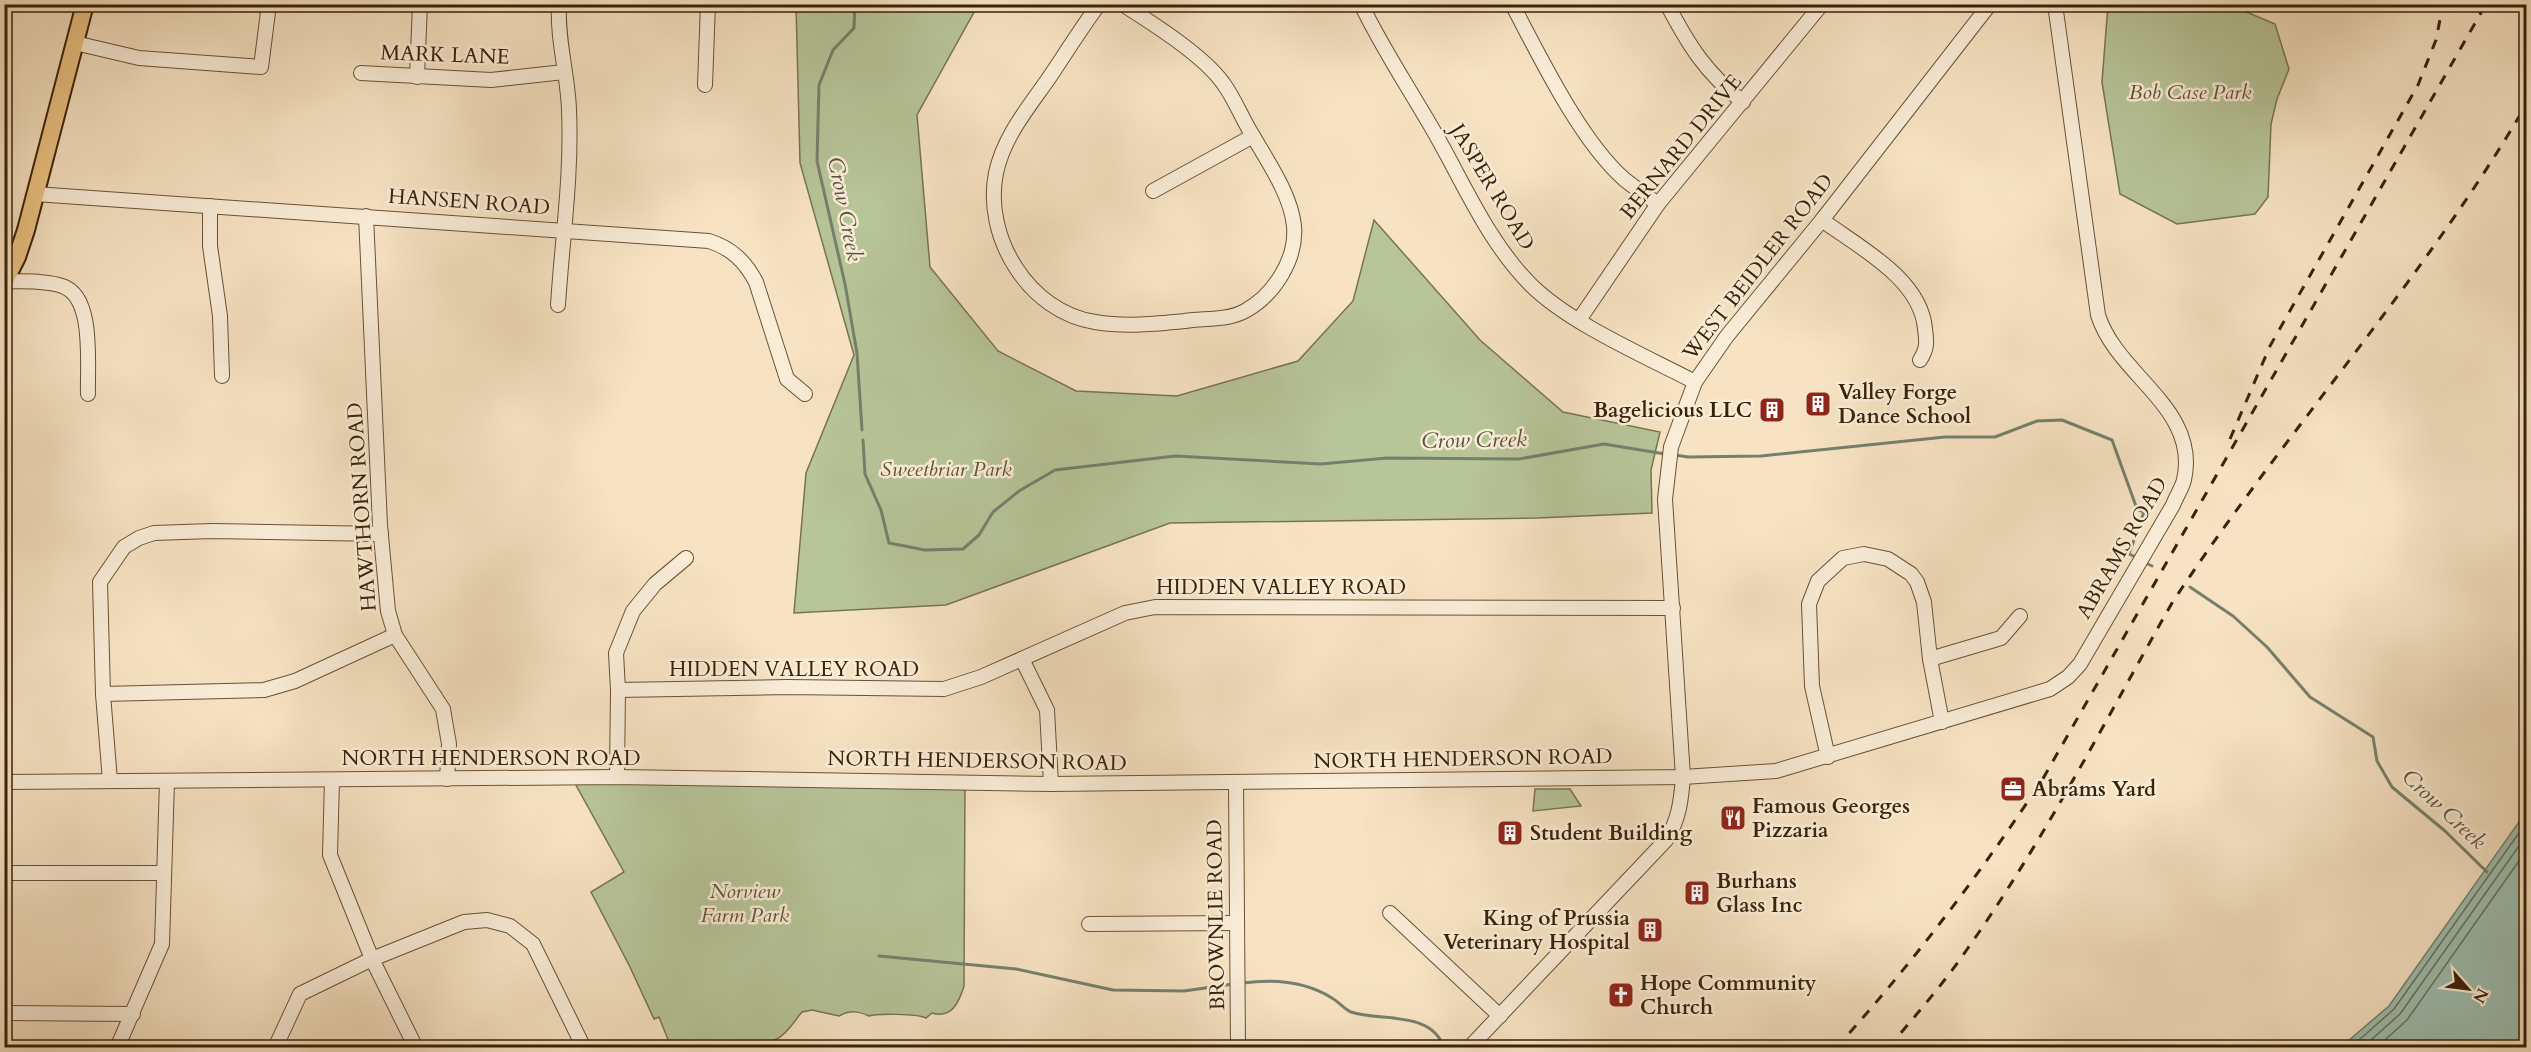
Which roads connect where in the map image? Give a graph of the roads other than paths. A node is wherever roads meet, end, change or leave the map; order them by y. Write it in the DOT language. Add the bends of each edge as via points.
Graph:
graph roads {
  1 [pos="85,4"];
  2 [pos="269,4"];
  3 [pos="420,4"];
  4 [pos="559,4"];
  5 [pos="708,4"];
  6 [pos="1099,4"];
  7 [pos="1122,4"];
  8 [pos="1362,4"];
  9 [pos="1512,4"];
  10 [pos="1667,4"];
  11 [pos="1822,4"];
  12 [pos="1990,4"];
  13 [pos="2055,4"];
  14 [pos="75,43"];
  15 [pos="564,72"];
  16 [pos="361,73"];
  17 [pos="417,77"];
  18 [pos="705,85"];
  19 [pos="1743,102"];
  20 [pos="1252,136"];
  21 [pos="1153,191"];
  22 [pos="35,194"];
  23 [pos="1658,204"];
  24 [pos="210,206"];
  25 [pos="366,216"];
  26 [pos="1822,220"];
  27 [pos="563,229"];
  28 [pos="5,282"];
  29 [pos="558,305"];
  30 [pos="1579,320"];
  31 [pos="1920,360"];
  32 [pos="222,376"];
  33 [pos="1695,382"];
  34 [pos="88,393"];
  35 [pos="805,394"];
  36 [pos="381,534"];
  37 [pos="686,558"];
  38 [pos="1673,608"];
  39 [pos="2020,616"];
  40 [pos="395,635"];
  41 [pos="1022,659"];
  42 [pos="1930,659"];
  43 [pos="618,690"];
  44 [pos="103,694"];
  45 [pos="1942,722"];
  46 [pos="1828,757"];
  47 [pos="617,777"];
  48 [pos="1683,777"];
  49 [pos="447,779"];
  50 [pos="332,780"];
  51 [pos="110,781"];
  52 [pos="167,781"];
  53 [pos="4,782"];
  54 [pos="1236,782"];
  55 [pos="1051,784"];
  56 [pos="4,873"];
  57 [pos="164,873"];
  58 [pos="1390,913"];
  59 [pos="1236,923"];
  60 [pos="1089,924"];
  61 [pos="372,959"];
  62 [pos="4,1013"];
  63 [pos="133,1014"];
  64 [pos="1500,1016"];
  65 [pos="117,1047"];
  66 [pos="275,1047"];
  67 [pos="416,1047"];
  68 [pos="584,1047"];
  69 [pos="1238,1047"];
  70 [pos="1469,1047"];
  1 -- 14 [label="main road"];
  2 -- 14 [label="street" via="261,66 139,58"];
  3 -- 17 [label="street"];
  4 -- 15 [label="street"];
  5 -- 18 [label="street"];
  6 -- 20 [label="street" via="1029,104 1003,148 995,176 994,201 1002,243 1017,270 1044,300 1094,322 1129,325 1228,318 1267,294 1293,253 1294,225 1278,178"];
  7 -- 20 [label="street" via="1204,63 1222,81"];
  8 -- 30 [label="street, JASPER ROAD" via="1497,246 1530,285"];
  9 -- 23 [label="street" via="1588,136 1623,178"];
  10 -- 19 [label="street" via="1705,68"];
  11 -- 19 [label="street, BERNARD DRIVE"];
  12 -- 26 [label="street, WEST BEIDLER ROAD"];
  13 -- 45 [label="street, ABRAMS ROAD" via="2098,315 2116,352 2173,416 2186,446 2184,481 2080,664 2062,682"];
  14 -- 22 [label="main road"];
  15 -- 17 [label="street, MARK LANE" via="491,80"];
  15 -- 27 [label="street" via="569,111"];
  16 -- 17 [label="street, MARK LANE"];
  19 -- 23 [label="street, BERNARD DRIVE"];
  20 -- 21 [label="street"];
  22 -- 24 [label="street, HANSEN ROAD"];
  22 -- 28 [label="main road" via="22,244"];
  23 -- 30 [label="street, BERNARD DRIVE"];
  24 -- 25 [label="street, HANSEN ROAD"];
  24 -- 32 [label="street"];
  25 -- 27 [label="street, HANSEN ROAD"];
  25 -- 36 [label="street, HAWTHORN ROAD"];
  26 -- 31 [label="street" via="1896,275 1915,296 1923,310 1927,348"];
  26 -- 33 [label="street, WEST BEIDLER ROAD" via="1727,336"];
  27 -- 29 [label="street"];
  27 -- 35 [label="street, HANSEN ROAD" via="698,239 729,249 745,263 756,282 787,380"];
  28 -- 34 [label="street" via="63,286 80,299 86,319"];
  30 -- 33 [label="street, JASPER ROAD"];
  33 -- 38 [label="street, WEST BEIDLER ROAD" via="1668,463 1665,498"];
  36 -- 40 [label="street, HAWTHORN ROAD" via="388,611"];
  36 -- 44 [label="street" via="212,531 154,533 139,538 124,547 100,582"];
  37 -- 43 [label="street" via="655,584 633,611 616,653"];
  38 -- 41 [label="street, HIDDEN VALLEY ROAD" via="1155,607 1125,613"];
  38 -- 48 [label="street, WEST BEIDLER ROAD"];
  39 -- 42 [label="street" via="2001,638"];
  40 -- 44 [label="street" via="295,681 264,690"];
  40 -- 49 [label="street, HAWTHORN ROAD" via="442,709 449,744"];
  41 -- 43 [label="street, HIDDEN VALLEY ROAD" via="962,685 933,690 787,687"];
  41 -- 55 [label="street" via="1047,710"];
  42 -- 45 [label="street"];
  42 -- 46 [label="street" via="1924,602 1911,574 1888,559 1864,554 1843,558 1826,572 1809,604 1812,686"];
  43 -- 47 [label="street"];
  44 -- 51 [label="street"];
  45 -- 46 [label="street, NORTH HENDERSON ROAD"];
  46 -- 48 [label="street, NORTH HENDERSON ROAD" via="1776,771"];
  47 -- 49 [label="street, NORTH HENDERSON ROAD"];
  47 -- 55 [label="street, NORTH HENDERSON ROAD"];
  48 -- 54 [label="street, NORTH HENDERSON ROAD"];
  48 -- 64 [label="street, WEST BEIDLER ROAD" via="1681,807 1666,840"];
  49 -- 50 [label="street, NORTH HENDERSON ROAD"];
  50 -- 52 [label="street, NORTH HENDERSON ROAD"];
  50 -- 61 [label="street" via="330,855"];
  51 -- 52 [label="street, NORTH HENDERSON ROAD"];
  51 -- 53 [label="street, NORTH HENDERSON ROAD"];
  52 -- 57 [label="street"];
  54 -- 55 [label="street, NORTH HENDERSON ROAD"];
  54 -- 59 [label="street, BROWNLIE ROAD"];
  56 -- 57 [label="street"];
  57 -- 63 [label="street" via="162,944"];
  58 -- 64 [label="street"];
  59 -- 60 [label="street"];
  59 -- 69 [label="street, BROWNLIE ROAD"];
  61 -- 66 [label="street" via="300,994"];
  61 -- 67 [label="street"];
  61 -- 68 [label="street" via="464,922 488,920 510,926 533,944"];
  62 -- 63 [label="street"];
  63 -- 65 [label="street"];
  64 -- 70 [label="street, WEST BEIDLER ROAD"];
}
